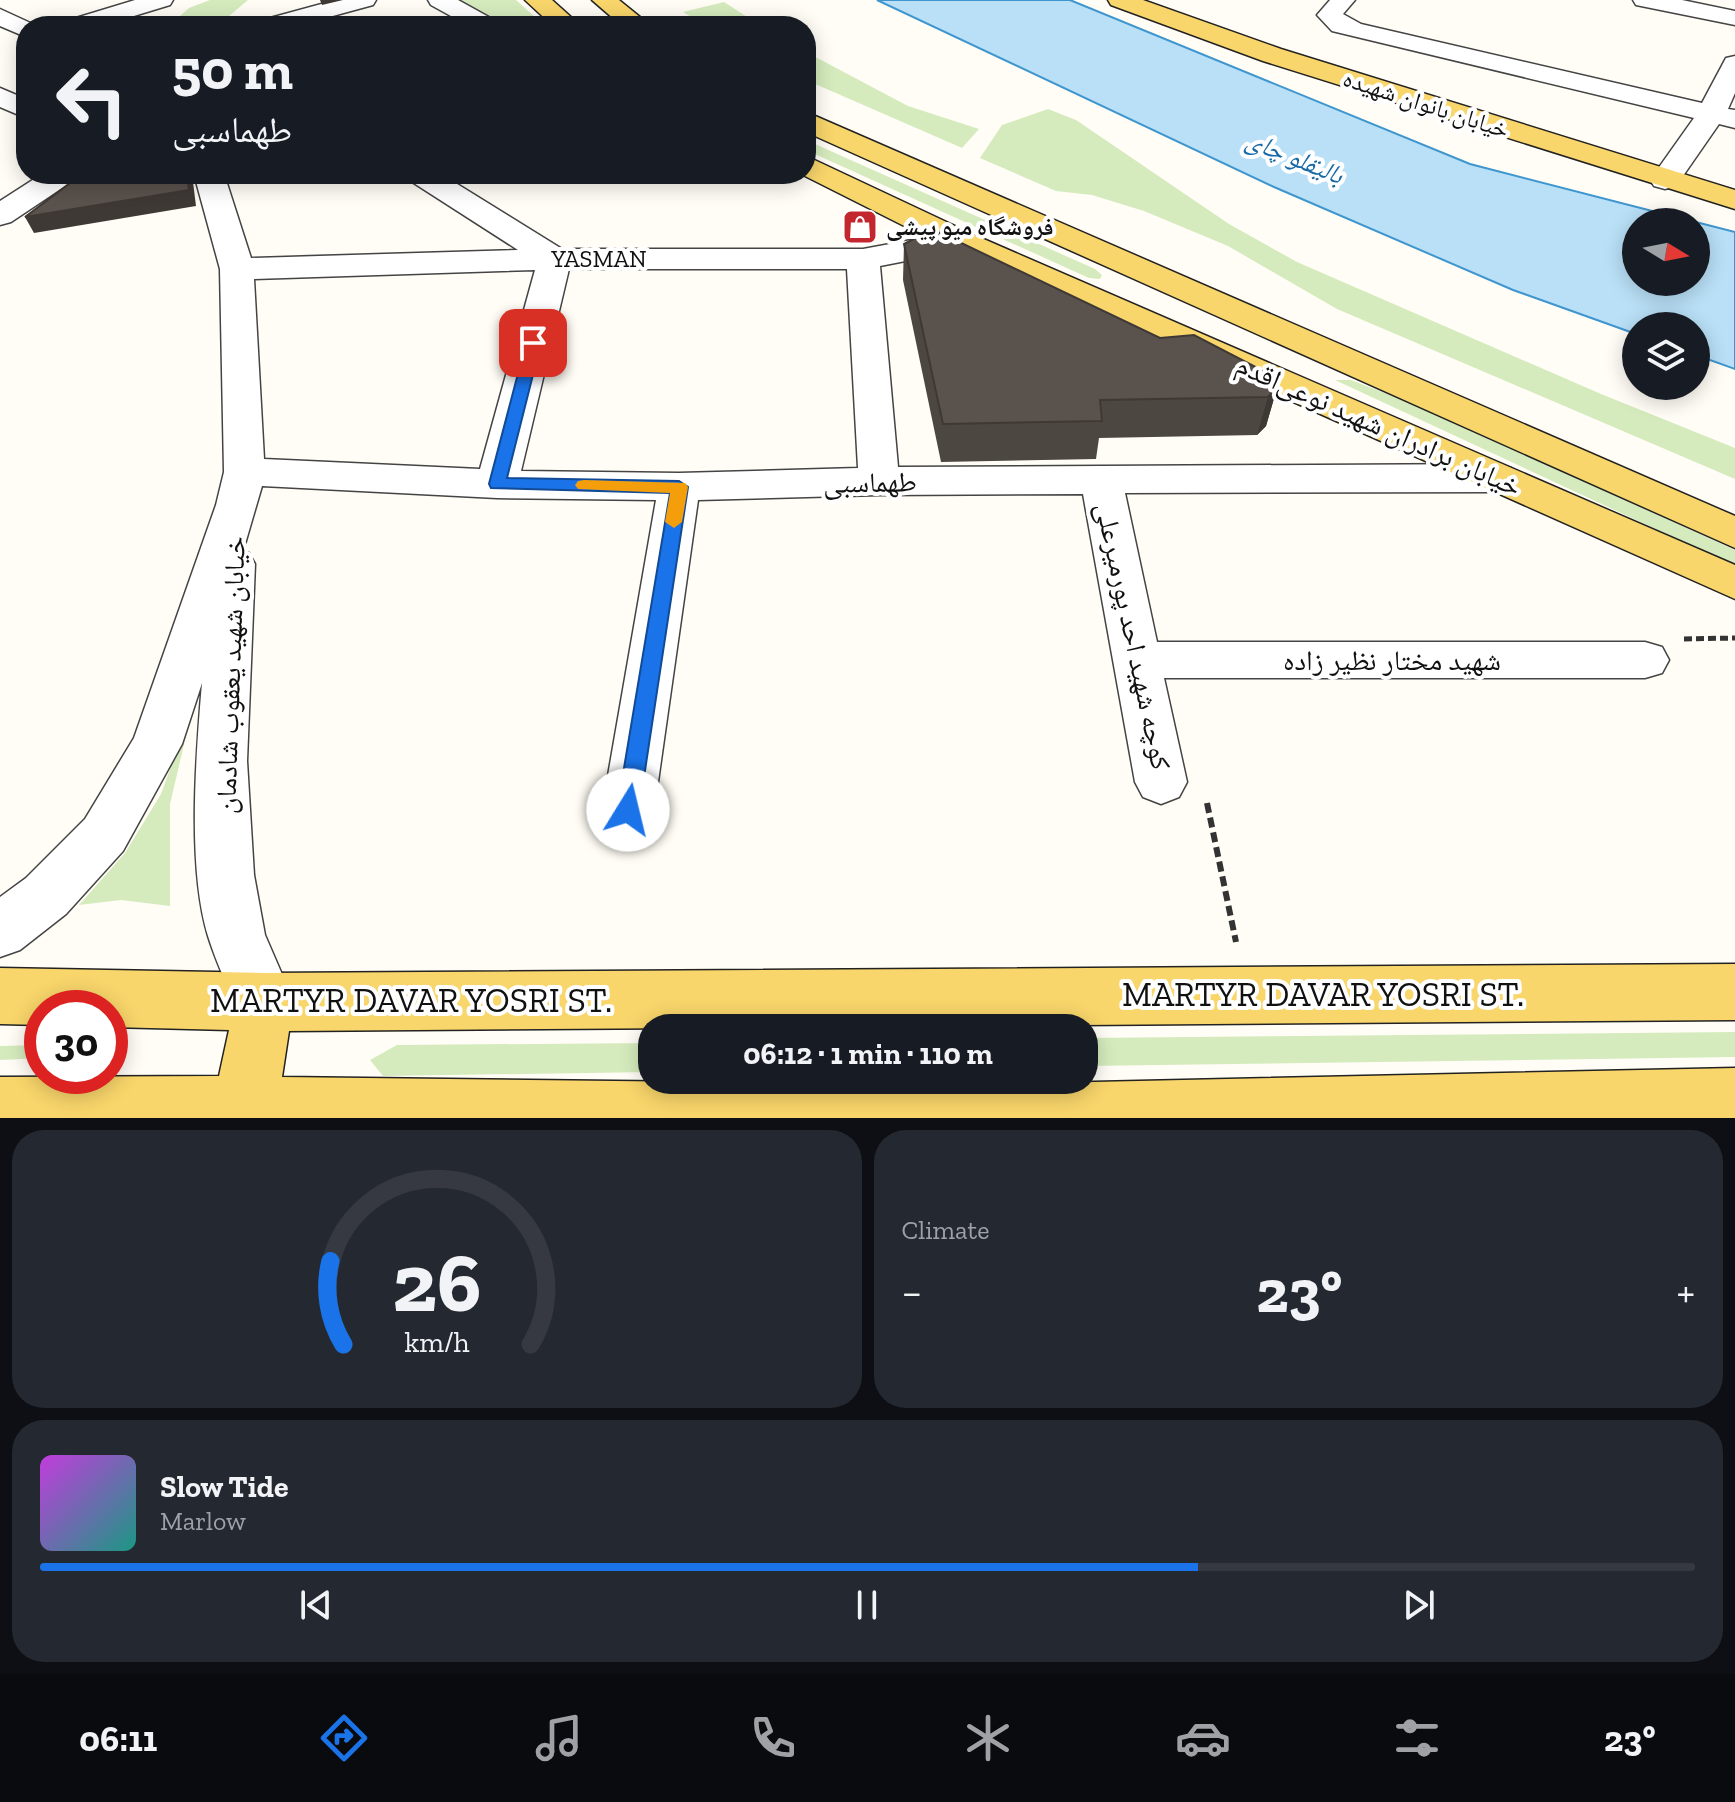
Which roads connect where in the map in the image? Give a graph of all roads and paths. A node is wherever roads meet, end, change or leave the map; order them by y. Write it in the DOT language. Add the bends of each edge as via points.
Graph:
graph roads {
  1 [pos="11,0"];
  2 [pos="161,0"];
  3 [pos="364,0"];
  4 [pos="440,0"];
  5 [pos="537,0"];
  6 [pos="604,0"];
  7 [pos="1120,0"];
  8 [pos="1343,0"];
  9 [pos="1645,0"];
  10 [pos="0,3"];
  11 [pos="108,16"];
  12 [pos="305,16"];
  13 [pos="469,16"];
  14 [pos="556,16"];
  15 [pos="625,16"];
  16 [pos="1735,18"];
  17 [pos="1735,64"];
  18 [pos="1723,116"];
  19 [pos="816,125"];
  20 [pos="816,170"];
  21 [pos="1665,180"];
  22 [pos="48,184"];
  23 [pos="212,184"];
  24 [pos="436,184"];
  25 [pos="1735,200"];
  26 [pos="0,215"];
  27 [pos="960,241"];
  28 [pos="555,259"];
  29 [pos="863,259"];
  30 [pos="237,269"];
  31 [pos="1149,275"];
  32 [pos="1111,305"];
  33 [pos="1496,478"];
  34 [pos="1101,480"];
  35 [pos="879,481"];
  36 [pos="497,484"];
  37 [pos="679,487"];
  38 [pos="241,489"];
  39 [pos="1735,533"];
  40 [pos="1735,583"];
  41 [pos="1139,660"];
  42 [pos="1645,660"];
  43 [pos="1161,782"];
  44 [pos="628,810"];
  45 [pos="0,931"];
  46 [pos="1735,992"];
  47 [pos="1247,994"];
  48 [pos="0,996"];
  49 [pos="264,1002"];
  50 [pos="1735,1100"];
  51 [pos="0,1109"];
  52 [pos="1605,1110"];
  53 [pos="243,1113"];
  54 [pos="954,1118"];
  1 -- 10 [label="street"];
  2 -- 11 [label="street"];
  3 -- 12 [label="street"];
  4 -- 13 [label="street"];
  5 -- 14 [label="main road"];
  6 -- 15 [label="main road"];
  7 -- 21 [label="main road, خیابان بانوان شهیده" via="1272,55"];
  8 -- 18 [label="street" via="1329,15 1341,26"];
  9 -- 16 [label="street"];
  17 -- 18 [label="street"];
  18 -- 21 [label="street"];
  19 -- 31 [label="main road, خیابان برادران شهید نوعی‌اقدم"];
  20 -- 27 [label="main road, خیابان برادران شهید نوعی‌اقدم"];
  21 -- 25 [label="main road, خیابان بانوان شهیده"];
  22 -- 26 [label="street"];
  23 -- 30 [label="street"];
  24 -- 28 [label="street"];
  27 -- 29 [label="street, YASMAN"];
  27 -- 32 [label="main road, خیابان برادران شهید نوعی‌اقدم"];
  28 -- 29 [label="street, YASMAN"];
  28 -- 30 [label="street, YASMAN"];
  28 -- 36 [label="street"];
  29 -- 35 [label="street"];
  30 -- 38 [label="street"];
  31 -- 32 [label="main road"];
  31 -- 39 [label="main road, خیابان برادران شهید نوعی‌اقدم"];
  32 -- 33 [label="main road, خیابان برادران شهید نوعی‌اقدم"];
  33 -- 34 [label="street, طهماسبی"];
  33 -- 40 [label="main road, خیابان برادران شهید نوعی‌اقدم"];
  34 -- 35 [label="street, طهماسبی"];
  34 -- 41 [label="street, کوچه شهید احد پورمیرعلی"];
  35 -- 37 [label="street, طهماسبی"];
  36 -- 37 [label="street, طهماسبی"];
  36 -- 38 [label="street, طهماسبی"];
  37 -- 44 [label="street"];
  38 -- 45 [label="street, خیابان شهید یعقوب شادمان" via="157,744 104,835 46,896"];
  38 -- 49 [label="street, خیابان شهید یعقوب شادمان" via="221,761 226,875 236,935"];
  41 -- 42 [label="street, شهید مختار نظیر زاده"];
  41 -- 43 [label="street, کوچه شهید احد پورمیرعلی"];
  43 -- 47 [label="path, کوچه شهید احد پورمیرعلی" via="1204,789"];
  46 -- 47 [label="main road, MARTYR DAVAR YOSRI ST."];
  47 -- 49 [label="main road, MARTYR DAVAR YOSRI ST."];
  48 -- 49 [label="main road, MARTYR DAVAR YOSRI ST."];
  49 -- 53 [label="main road"];
  50 -- 52 [label="main road"];
  51 -- 53 [label="main road"];
  52 -- 54 [label="main road"];
  53 -- 54 [label="main road"];
}
